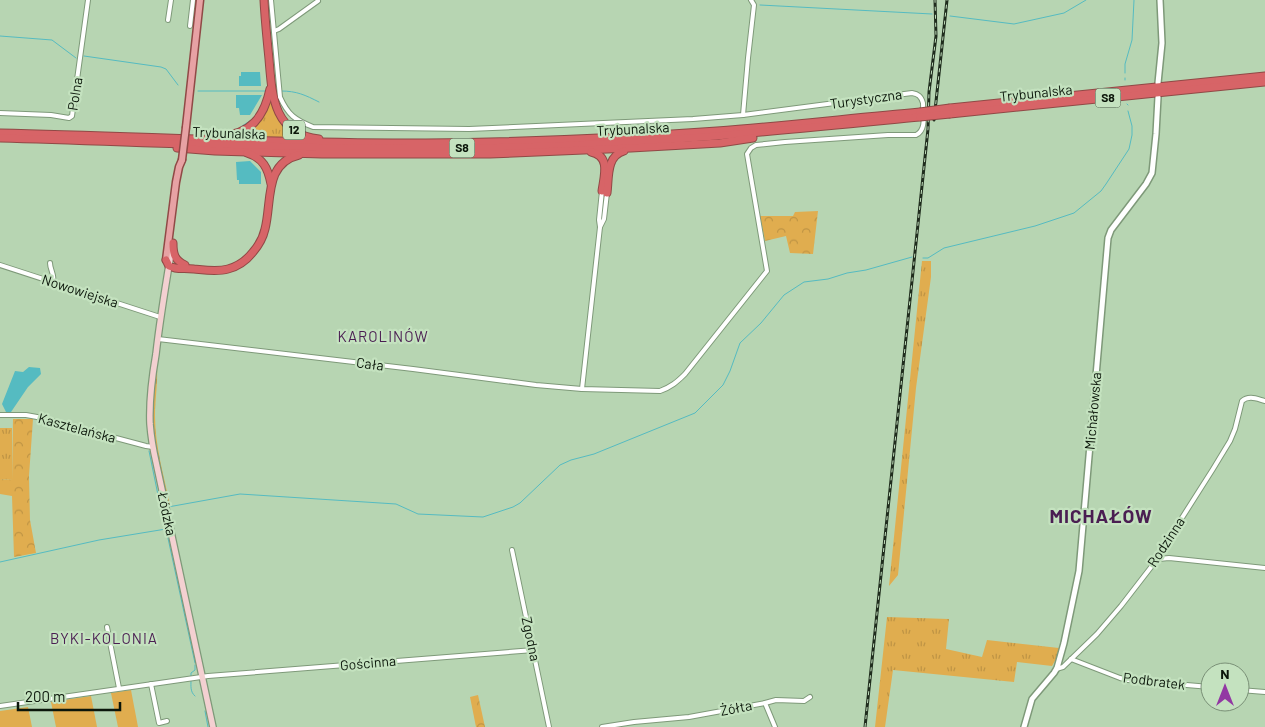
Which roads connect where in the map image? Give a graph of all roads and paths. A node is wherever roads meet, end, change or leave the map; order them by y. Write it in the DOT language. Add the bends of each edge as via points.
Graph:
graph roads {
  1 [pos="88,0"];
  2 [pos="171,0"];
  3 [pos="193,0"];
  4 [pos="200,0"];
  5 [pos="264,0"];
  6 [pos="271,0"];
  7 [pos="751,0"];
  8 [pos="1160,0"];
  9 [pos="318,1"];
  10 [pos="168,20"];
  11 [pos="190,26"];
  12 [pos="274,31"];
  13 [pos="1265,76"];
  14 [pos="1158,82"];
  15 [pos="1265,82"];
  16 [pos="270,88"];
  17 [pos="1158,97"];
  18 [pos="950,111"];
  19 [pos="0,113"];
  20 [pos="920,114"];
  21 [pos="743,115"];
  22 [pos="792,130"];
  23 [pos="0,133"];
  24 [pos="0,138"];
  25 [pos="188,138"];
  26 [pos="132,142"];
  27 [pos="341,142"];
  28 [pos="632,148"];
  29 [pos="238,151"];
  30 [pos="585,151"];
  31 [pos="322,154"];
  32 [pos="182,160"];
  33 [pos="271,187"];
  34 [pos="604,192"];
  35 [pos="173,243"];
  36 [pos="50,264"];
  37 [pos="168,264"];
  38 [pos="0,265"];
  39 [pos="181,267"];
  40 [pos="767,271"];
  41 [pos="168,276"];
  42 [pos="53,282"];
  43 [pos="163,298"];
  44 [pos="160,318"];
  45 [pos="158,339"];
  46 [pos="582,389"];
  47 [pos="1265,401"];
  48 [pos="0,416"];
  49 [pos="153,447"];
  50 [pos="512,550"];
  51 [pos="1159,559"];
  52 [pos="1265,568"];
  53 [pos="107,627"];
  54 [pos="534,650"];
  55 [pos="1071,659"];
  56 [pos="1056,669"];
  57 [pos="200,677"];
  58 [pos="151,684"];
  59 [pos="1200,686"];
  60 [pos="119,688"];
  61 [pos="1250,691"];
  62 [pos="1265,692"];
  63 [pos="810,696"];
  64 [pos="765,703"];
  65 [pos="0,706"];
  66 [pos="168,721"];
  67 [pos="213,727"];
  68 [pos="550,727"];
  69 [pos="602,727"];
  70 [pos="775,727"];
  71 [pos="1024,727"];
  1 -- 19 [label="street, Polna" via="72,116"];
  2 -- 10 [label="street"];
  3 -- 11 [label="street"];
  4 -- 32 [label="main road, Łódzka, bridge"];
  5 -- 16 [label="highway, 12"];
  6 -- 12 [label="street"];
  7 -- 21 [label="street" via="754,5"];
  8 -- 14 [label="street" via="1162,43"];
  9 -- 12 [label="street"];
  12 -- 21 [label="street" via="280,97 291,116 313,127 469,129"];
  13 -- 18 [label="highway, Trybunalska / S8"];
  15 -- 18 [label="highway, Trybunalska / S8"];
  16 -- 25 [label="highway" via="263,112 245,129 227,135"];
  16 -- 27 [label="highway, 12" via="278,111 289,127 305,136"];
  17 -- 56 [label="street, Michałowska" via="1152,173 1108,238 1079,566"];
  18 -- 20 [label="highway, Trybunalska / S8, bridge"];
  20 -- 22 [label="highway, Trybunalska / S8"];
  20 -- 27 [label="highway, Trybunalska / S8" via="626,137 462,143"];
  21 -- 40 [label="street, Turystyczna" via="912,93 918,95 923,103 923,126 916,135 785,142 756,145 748,150"];
  22 -- 26 [label="highway, Trybunalska / S8" via="632,142 469,148 319,148"];
  22 -- 28 [label="highway" via="723,142"];
  23 -- 25 [label="highway, Trybunalska / S8"];
  24 -- 26 [label="highway, Trybunalska / S8"];
  25 -- 27 [label="highway, Trybunalska / S8"];
  26 -- 29 [label="highway"];
  28 -- 30 [label="highway"];
  28 -- 34 [label="highway" via="619,152 612,160"];
  29 -- 31 [label="highway"];
  29 -- 33 [label="highway" via="262,162 268,171"];
  30 -- 31 [label="highway"];
  30 -- 34 [label="highway" via="598,154 604,160"];
  31 -- 33 [label="highway, 12" via="298,155 285,161 276,170"];
  32 -- 35 [label="main road, Łódzka"];
  32 -- 37 [label="main road, Łódzka" via="176,182"];
  33 -- 39 [label="highway, 12" via="265,231 252,253 222,267"];
  34 -- 46 [label="street"];
  35 -- 37 [label="main road, Łódzka"];
  35 -- 39 [label="highway" via="173,253"];
  36 -- 42 [label="street"];
  37 -- 39 [label="highway, 12" via="173,268"];
  37 -- 41 [label="main road, Łódzka"];
  37 -- 43 [label="main road, Łódzka"];
  38 -- 42 [label="street, Nowowiejska"];
  39 -- 41 [label="highway"];
  40 -- 46 [label="street, Cała" via="676,383 654,391"];
  41 -- 43 [label="main road, Łódzka"];
  42 -- 44 [label="street, Nowowiejska"];
  43 -- 44 [label="main road, Łódzka"];
  44 -- 45 [label="main road, Łódzka"];
  45 -- 46 [label="street, Cała"];
  45 -- 49 [label="main road, Łódzka" via="150,400"];
  47 -- 51 [label="street, Rodzinna" via="1249,398 1242,401 1230,440 1159,554"];
  48 -- 49 [label="street, Kasztelańska" via="37,417"];
  49 -- 57 [label="main road, Łódzka"];
  50 -- 54 [label="street, Zgodna"];
  51 -- 52 [label="street"];
  51 -- 55 [label="street, Rodzinna" via="1097,634"];
  53 -- 60 [label="street"];
  54 -- 57 [label="street, Gościnna"];
  54 -- 68 [label="street, Zgodna"];
  55 -- 56 [label="street, Rodzinna"];
  55 -- 59 [label="street, Podbratek" via="1128,680"];
  56 -- 71 [label="street, Michałowska" via="1032,698"];
  57 -- 58 [label="street, Gościnna"];
  57 -- 67 [label="main road, Łódzka"];
  58 -- 60 [label="street, Gościnna"];
  58 -- 66 [label="street" via="159,723"];
  60 -- 65 [label="street, Gościnna"];
  61 -- 62 [label="street"];
  63 -- 64 [label="street, Żółta" via="804,701"];
  64 -- 69 [label="street, Żółta" via="689,717"];
  64 -- 70 [label="street"];
}
